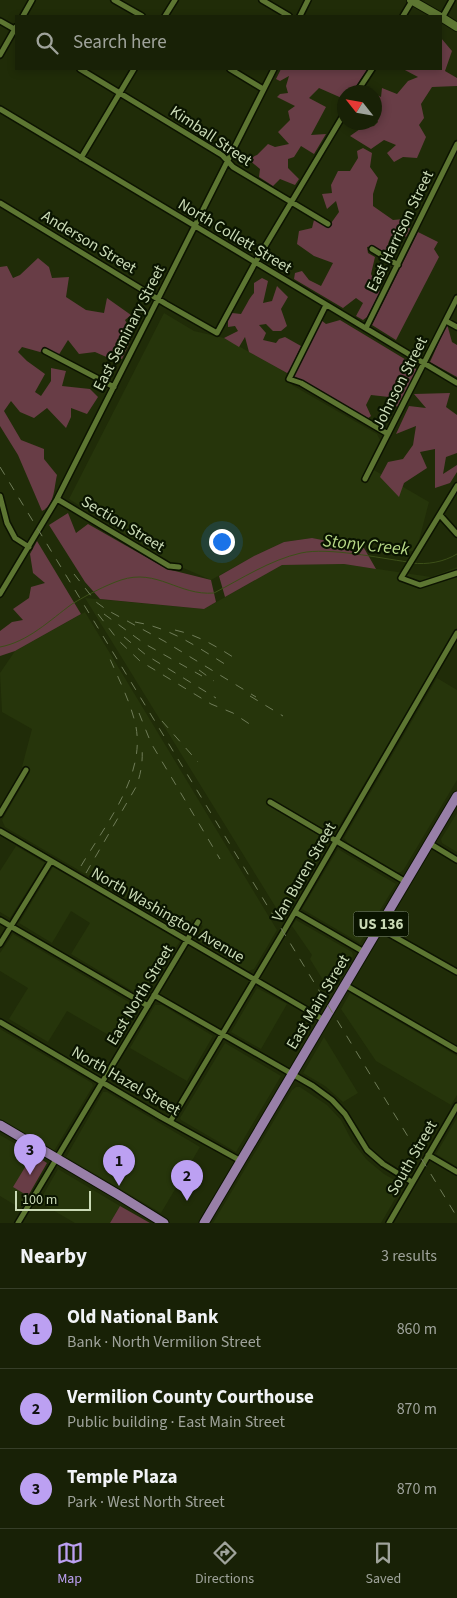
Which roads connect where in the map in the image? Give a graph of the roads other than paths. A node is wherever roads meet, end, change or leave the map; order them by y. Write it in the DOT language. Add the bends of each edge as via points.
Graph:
graph roads {
  1 [pos="32,0"];
  2 [pos="114,0"];
  3 [pos="175,0"];
  4 [pos="262,0"];
  5 [pos="308,0"];
  6 [pos="452,0"];
  7 [pos="411,1"];
  8 [pos="24,15"];
  9 [pos="140,15"];
  10 [pos="166,15"];
  11 [pos="287,15"];
  12 [pos="300,15"];
  13 [pos="404,15"];
  14 [pos="437,15"];
  15 [pos="442,15"];
  16 [pos="442,18"];
  17 [pos="0,21"];
  18 [pos="457,27"];
  19 [pos="15,28"];
  20 [pos="15,31"];
  21 [pos="0,54"];
  22 [pos="82,70"];
  23 [pos="133,70"];
  24 [pos="232,70"];
  25 [pos="274,70"];
  26 [pos="371,70"];
  27 [pos="362,85"];
  28 [pos="264,89"];
  29 [pos="120,93"];
  30 [pos="0,110"];
  31 [pos="337,126"];
  32 [pos="457,144"];
  33 [pos="81,158"];
  34 [pos="227,161"];
  35 [pos="291,202"];
  36 [pos="0,203"];
  37 [pos="328,224"];
  38 [pos="194,227"];
  39 [pos="372,249"];
  40 [pos="255,262"];
  41 [pos="398,265"];
  42 [pos="158,298"];
  43 [pos="457,298"];
  44 [pos="326,305"];
  45 [pos="446,320"];
  46 [pos="457,327"];
  47 [pos="366,328"];
  48 [pos="44,351"];
  49 [pos="424,364"];
  50 [pos="457,383"];
  51 [pos="114,388"];
  52 [pos="388,434"];
  53 [pos="365,479"];
  54 [pos="457,486"];
  55 [pos="0,496"];
  56 [pos="57,499"];
  57 [pos="440,515"];
  58 [pos="457,534"];
  59 [pos="29,547"];
  60 [pos="179,567"];
  61 [pos="457,573"];
  62 [pos="0,594"];
  63 [pos="457,633"];
  64 [pos="26,770"];
  65 [pos="457,796"];
  66 [pos="270,802"];
  67 [pos="0,814"];
  68 [pos="0,831"];
  69 [pos="337,841"];
  70 [pos="429,843"];
  71 [pos="457,860"];
  72 [pos="51,861"];
  73 [pos="406,882"];
  74 [pos="295,912"];
  75 [pos="0,920"];
  76 [pos="198,922"];
  77 [pos="11,926"];
  78 [pos="379,928"];
  79 [pos="187,940"];
  80 [pos="0,944"];
  81 [pos="364,952"];
  82 [pos="457,964"];
  83 [pos="455,971"];
  84 [pos="254,981"];
  85 [pos="345,985"];
  86 [pos="154,995"];
  87 [pos="148,1006"];
  88 [pos="324,1020"];
  89 [pos="0,1022"];
  90 [pos="222,1034"];
  91 [pos="457,1050"];
  92 [pos="292,1074"];
  93 [pos="102,1082"];
  94 [pos="457,1106"];
  95 [pos="170,1122"];
  96 [pos="0,1125"];
  97 [pos="428,1155"];
  98 [pos="57,1159"];
  99 [pos="241,1161"];
  100 [pos="457,1172"];
  101 [pos="412,1182"];
  102 [pos="18,1223"];
  103 [pos="164,1223"];
  104 [pos="204,1223"];
  105 [pos="389,1223"];
  1 -- 8 [label="street"];
  2 -- 9 [label="street"];
  3 -- 10 [label="street"];
  4 -- 11 [label="street"];
  5 -- 12 [label="street"];
  6 -- 15 [label="street"];
  7 -- 13 [label="street"];
  7 -- 14 [label="street"];
  16 -- 18 [label="street"];
  17 -- 19 [label="street"];
  20 -- 21 [label="street"];
  22 -- 29 [label="street, Kimball Street"];
  23 -- 29 [label="street"];
  24 -- 28 [label="street"];
  25 -- 28 [label="street, East Seminary Street"];
  26 -- 27 [label="street"];
  28 -- 34 [label="street, East Seminary Street"];
  29 -- 33 [label="street"];
  29 -- 34 [label="street, Kimball Street"];
  30 -- 33 [label="street, North Collett Street"];
  31 -- 35 [label="street"];
  32 -- 41 [label="street, East Harrison Street"];
  33 -- 38 [label="street, North Collett Street"];
  34 -- 35 [label="street, Kimball Street"];
  34 -- 38 [label="street, East Seminary Street"];
  35 -- 37 [label="street, Kimball Street"];
  35 -- 40 [label="street"];
  36 -- 42 [label="street, Anderson Street"];
  38 -- 40 [label="street, North Collett Street"];
  38 -- 42 [label="street, East Seminary Street"];
  39 -- 41 [label="street"];
  40 -- 42 [label="street, Anderson Street" via="217,333"];
  40 -- 44 [label="street, North Collett Street"];
  41 -- 47 [label="street, East Harrison Street"];
  42 -- 51 [label="street, East Seminary Street"];
  43 -- 45 [label="street, Johnson Street"];
  44 -- 47 [label="street, North Collett Street"];
  44 -- 52 [label="street" via="289,379"];
  45 -- 46 [label="street"];
  45 -- 49 [label="street, Johnson Street"];
  47 -- 49 [label="street, North Collett Street"];
  48 -- 51 [label="street"];
  49 -- 50 [label="street, North Collett Street"];
  49 -- 52 [label="street, Johnson Street"];
  51 -- 56 [label="street, East Seminary Street"];
  52 -- 53 [label="street, Johnson Street"];
  54 -- 57 [label="street"];
  55 -- 59 [label="street" via="15,538"];
  56 -- 59 [label="street, East Seminary Street"];
  56 -- 60 [label="street, Section Street" via="169,566"];
  57 -- 58 [label="street"];
  57 -- 61 [label="street" via="401,578 420,585"];
  59 -- 62 [label="street, East Seminary Street"];
  63 -- 69 [label="street, Van Buren Street"];
  64 -- 67 [label="street"];
  65 -- 70 [label="main road, East Main Street / US 136"];
  66 -- 69 [label="street"];
  68 -- 72 [label="street, North Washington Avenue"];
  69 -- 73 [label="street"];
  69 -- 74 [label="street, Van Buren Street"];
  70 -- 71 [label="street"];
  70 -- 73 [label="main road, East Main Street / US 136"];
  72 -- 77 [label="street"];
  72 -- 79 [label="street, North Washington Avenue"];
  73 -- 78 [label="main road, East Main Street / US 136"];
  74 -- 81 [label="street"];
  74 -- 84 [label="street, Van Buren Street"];
  75 -- 77 [label="street"];
  76 -- 79 [label="street, East North Street"];
  77 -- 80 [label="street"];
  77 -- 87 [label="street"];
  78 -- 81 [label="main road, East Main Street / US 136"];
  78 -- 83 [label="street"];
  79 -- 84 [label="street, North Washington Avenue"];
  79 -- 86 [label="street, East North Street"];
  81 -- 85 [label="main road, East Main Street / US 136"];
  82 -- 83 [label="street"];
  84 -- 88 [label="street, North Washington Avenue"];
  84 -- 90 [label="street, Van Buren Street"];
  85 -- 88 [label="main road, East Main Street / US 136"];
  85 -- 91 [label="street"];
  86 -- 87 [label="street, East North Street"];
  86 -- 90 [label="street"];
  87 -- 93 [label="street, East North Street"];
  88 -- 92 [label="main road, East Main Street / US 136"];
  89 -- 93 [label="street, North Hazel Street"];
  90 -- 92 [label="street"];
  90 -- 95 [label="street, Van Buren Street"];
  92 -- 99 [label="main road, East Main Street / US 136"];
  92 -- 101 [label="street" via="332,1100 345,1114 366,1150"];
  93 -- 95 [label="street, North Hazel Street"];
  93 -- 98 [label="street, East North Street"];
  94 -- 97 [label="street, South Street"];
  95 -- 99 [label="street, North Hazel Street"];
  96 -- 98 [label="main road"];
  97 -- 100 [label="street"];
  97 -- 101 [label="street, South Street"];
  98 -- 102 [label="street, East North Street"];
  98 -- 103 [label="main road"];
  99 -- 104 [label="main road, East Main Street / US 136"];
  101 -- 105 [label="street, South Street"];
}
